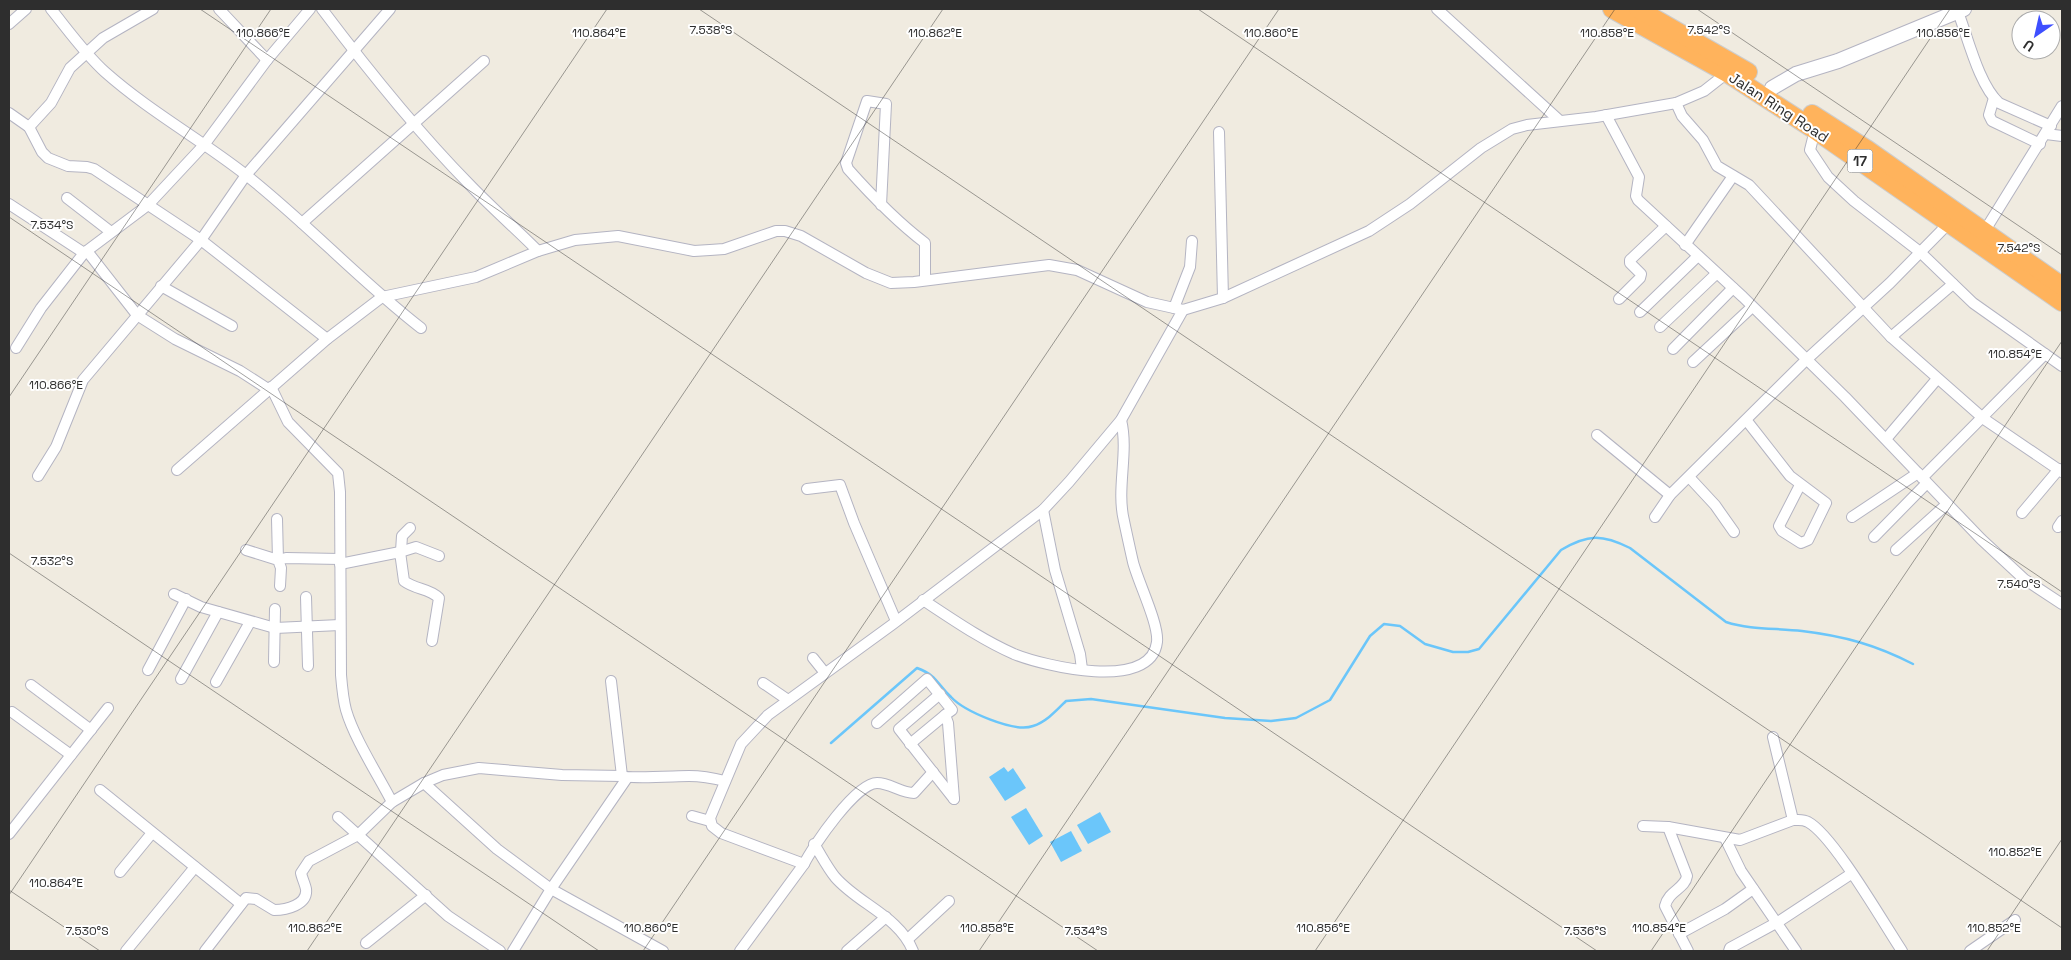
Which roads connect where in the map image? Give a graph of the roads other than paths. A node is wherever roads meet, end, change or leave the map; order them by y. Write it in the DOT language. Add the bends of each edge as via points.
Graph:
graph roads {
  1 [pos="26,9"];
  2 [pos="51,9"];
  3 [pos="153,9"];
  4 [pos="219,9"];
  5 [pos="310,9"];
  6 [pos="322,9"];
  7 [pos="390,9"];
  8 [pos="1437,9"];
  9 [pos="1612,9"];
  10 [pos="1638,9"];
  11 [pos="1961,10"];
  12 [pos="9,24"];
  13 [pos="353,50"];
  14 [pos="88,53"];
  15 [pos="267,60"];
  16 [pos="484,61"];
  17 [pos="1727,73"];
  18 [pos="1772,88"];
  19 [pos="1994,98"];
  20 [pos="1676,103"];
  21 [pos="2062,106"];
  22 [pos="9,113"];
  23 [pos="1606,115"];
  24 [pos="1560,121"];
  25 [pos="414,123"];
  26 [pos="29,127"];
  27 [pos="1815,130"];
  28 [pos="2049,130"];
  29 [pos="1219,132"];
  30 [pos="2062,136"];
  31 [pos="2040,144"];
  32 [pos="204,145"];
  33 [pos="246,175"];
  34 [pos="1733,176"];
  35 [pos="67,198"];
  36 [pos="9,204"];
  37 [pos="148,205"];
  38 [pos="881,205"];
  39 [pos="302,223"];
  40 [pos="1666,226"];
  41 [pos="1946,227"];
  42 [pos="111,232"];
  43 [pos="1984,232"];
  44 [pos="201,240"];
  45 [pos="1192,241"];
  46 [pos="1686,244"];
  47 [pos="1923,249"];
  48 [pos="538,251"];
  49 [pos="86,252"];
  50 [pos="1698,256"];
  51 [pos="1716,274"];
  52 [pos="925,280"];
  53 [pos="1952,284"];
  54 [pos="161,286"];
  55 [pos="2062,286"];
  56 [pos="1733,288"];
  57 [pos="382,297"];
  58 [pos="1223,298"];
  59 [pos="1619,299"];
  60 [pos="2062,302"];
  61 [pos="1752,307"];
  62 [pos="1863,308"];
  63 [pos="1178,309"];
  64 [pos="1640,312"];
  65 [pos="137,315"];
  66 [pos="232,326"];
  67 [pos="1660,327"];
  68 [pos="421,328"];
  69 [pos="1891,337"];
  70 [pos="327,339"];
  71 [pos="16,348"];
  72 [pos="1673,349"];
  73 [pos="2045,354"];
  74 [pos="1806,360"];
  75 [pos="1694,362"];
  76 [pos="2062,366"];
  77 [pos="1937,379"];
  78 [pos="270,388"];
  79 [pos="1984,418"];
  80 [pos="1121,420"];
  81 [pos="1746,421"];
  82 [pos="1596,435"];
  83 [pos="1886,439"];
  84 [pos="177,470"];
  85 [pos="2061,470"];
  86 [pos="38,476"];
  87 [pos="1689,477"];
  88 [pos="1922,478"];
  89 [pos="1800,485"];
  90 [pos="807,489"];
  91 [pos="1670,495"];
  92 [pos="1947,504"];
  93 [pos="1043,510"];
  94 [pos="2022,513"];
  95 [pos="1656,517"];
  96 [pos="1852,517"];
  97 [pos="277,519"];
  98 [pos="410,528"];
  99 [pos="1734,532"];
  100 [pos="1874,537"];
  101 [pos="246,550"];
  102 [pos="1896,550"];
  103 [pos="400,551"];
  104 [pos="439,556"];
  105 [pos="278,560"];
  106 [pos="340,562"];
  107 [pos="280,586"];
  108 [pos="174,594"];
  109 [pos="306,597"];
  110 [pos="186,599"];
  111 [pos="923,600"];
  112 [pos="2062,604"];
  113 [pos="275,609"];
  114 [pos="218,612"];
  115 [pos="250,622"];
  116 [pos="894,622"];
  117 [pos="340,625"];
  118 [pos="274,628"];
  119 [pos="307,628"];
  120 [pos="432,641"];
  121 [pos="814,658"];
  122 [pos="274,662"];
  123 [pos="308,666"];
  124 [pos="1082,669"];
  125 [pos="148,670"];
  126 [pos="825,673"];
  127 [pos="181,679"];
  128 [pos="611,681"];
  129 [pos="216,682"];
  130 [pos="764,683"];
  131 [pos="31,684"];
  132 [pos="940,694"];
  133 [pos="788,700"];
  134 [pos="108,708"];
  135 [pos="12,712"];
  136 [pos="945,715"];
  137 [pos="877,722"];
  138 [pos="91,730"];
  139 [pos="1773,737"];
  140 [pos="910,744"];
  141 [pos="72,755"];
  142 [pos="933,772"];
  143 [pos="624,777"];
  144 [pos="725,781"];
  145 [pos="424,783"];
  146 [pos="100,790"];
  147 [pos="392,802"];
  148 [pos="692,816"];
  149 [pos="338,817"];
  150 [pos="1793,820"];
  151 [pos="710,821"];
  152 [pos="1643,826"];
  153 [pos="1668,826"];
  154 [pos="152,833"];
  155 [pos="9,834"];
  156 [pos="358,835"];
  157 [pos="1725,838"];
  158 [pos="814,844"];
  159 [pos="804,864"];
  160 [pos="195,867"];
  161 [pos="120,872"];
  162 [pos="1851,874"];
  163 [pos="551,889"];
  164 [pos="1753,889"];
  165 [pos="426,896"];
  166 [pos="948,902"];
  167 [pos="240,904"];
  168 [pos="886,917"];
  169 [pos="2015,920"];
  170 [pos="1778,922"];
  171 [pos="1679,934"];
  172 [pos="908,939"];
  173 [pos="366,943"];
  174 [pos="126,951"];
  175 [pos="205,951"];
  176 [pos="500,951"];
  177 [pos="513,951"];
  178 [pos="662,951"];
  179 [pos="740,951"];
  180 [pos="848,951"];
  181 [pos="913,951"];
  182 [pos="1688,951"];
  183 [pos="1729,951"];
  184 [pos="1796,951"];
  185 [pos="1902,951"];
  186 [pos="1970,951"];
  1 -- 12 [label="street"];
  2 -- 14 [label="street"];
  3 -- 14 [label="street" via="108,35"];
  4 -- 15 [label="street"];
  5 -- 15 [label="street"];
  6 -- 13 [label="street"];
  7 -- 13 [label="street"];
  8 -- 24 [label="street"];
  9 -- 17 [label="highway, Jalan Ring Road / 17"];
  10 -- 18 [label="highway, Jalan Ring Road / 17" via="1720,54"];
  11 -- 18 [label="street" via="1838,61 1796,74"];
  11 -- 19 [label="street" via="1984,80"];
  13 -- 25 [label="street"];
  13 -- 33 [label="street"];
  14 -- 26 [label="street" via="70,68 51,103"];
  14 -- 32 [label="street" via="127,91"];
  15 -- 32 [label="street"];
  16 -- 25 [label="street"];
  17 -- 20 [label="street" via="1704,91"];
  17 -- 27 [label="highway, Jalan Ring Road / 17"];
  18 -- 43 [label="highway, Jalan Ring Road / 17" via="1868,150"];
  19 -- 28 [label="street"];
  19 -- 31 [label="street" via="1989,115 1992,121"];
  20 -- 23 [label="street"];
  20 -- 34 [label="street" via="1717,166"];
  21 -- 28 [label="street"];
  22 -- 26 [label="street"];
  23 -- 24 [label="street"];
  23 -- 40 [label="street" via="1639,177 1638,200"];
  24 -- 58 [label="street" via="1512,129 1369,232"];
  25 -- 39 [label="street"];
  25 -- 48 [label="street" via="469,184"];
  26 -- 37 [label="street" via="48,158 68,166 94,170"];
  27 -- 41 [label="highway, Jalan Ring Road / 17"];
  27 -- 47 [label="street" via="1810,150 1820,166 1854,201"];
  28 -- 30 [label="street"];
  28 -- 31 [label="street"];
  29 -- 58 [label="street"];
  31 -- 43 [label="street"];
  32 -- 33 [label="street"];
  32 -- 37 [label="street"];
  33 -- 39 [label="street"];
  33 -- 44 [label="street"];
  34 -- 46 [label="street"];
  34 -- 62 [label="street" via="1759,195"];
  35 -- 42 [label="street"];
  36 -- 49 [label="street"];
  37 -- 42 [label="street"];
  37 -- 44 [label="street"];
  38 -- 38 [label="street" via="846,163 867,101 886,104"];
  38 -- 52 [label="street" via="925,243"];
  39 -- 57 [label="street"];
  40 -- 46 [label="street"];
  40 -- 59 [label="street" via="1630,260 1641,274 1640,278"];
  41 -- 47 [label="street"];
  41 -- 60 [label="highway, Jalan Ring Road / 17"];
  42 -- 49 [label="street"];
  43 -- 55 [label="highway, Jalan Ring Road / 17"];
  44 -- 54 [label="street"];
  44 -- 70 [label="street"];
  45 -- 63 [label="street" via="1190,267"];
  46 -- 50 [label="street"];
  47 -- 53 [label="street"];
  47 -- 62 [label="street"];
  48 -- 52 [label="street" via="575,240 607,236 628,237 694,251 724,249 785,230 881,280 900,284"];
  48 -- 57 [label="street" via="476,277"];
  49 -- 65 [label="street"];
  49 -- 71 [label="street" via="41,308"];
  50 -- 51 [label="street"];
  50 -- 64 [label="street"];
  51 -- 56 [label="street"];
  51 -- 67 [label="street"];
  52 -- 63 [label="street" via="1063,266 1147,302"];
  53 -- 69 [label="street"];
  53 -- 73 [label="street"];
  54 -- 65 [label="street"];
  54 -- 66 [label="street"];
  56 -- 61 [label="street"];
  56 -- 72 [label="street"];
  57 -- 68 [label="street"];
  57 -- 70 [label="street"];
  58 -- 63 [label="street"];
  61 -- 74 [label="street"];
  61 -- 75 [label="street"];
  62 -- 69 [label="street"];
  62 -- 74 [label="street"];
  63 -- 80 [label="street"];
  65 -- 78 [label="street" via="175,339"];
  65 -- 86 [label="street" via="82,380 56,447"];
  69 -- 77 [label="street"];
  70 -- 78 [label="street"];
  73 -- 76 [label="street"];
  73 -- 79 [label="street"];
  74 -- 81 [label="street"];
  74 -- 83 [label="street"];
  77 -- 79 [label="street"];
  77 -- 83 [label="street"];
  78 -- 84 [label="street"];
  78 -- 106 [label="street" via="288,422 338,473"];
  79 -- 85 [label="street"];
  79 -- 88 [label="street"];
  80 -- 93 [label="street"];
  80 -- 124 [label="street" via="1124,520 1157,643 1144,664 1131,669 1112,672"];
  81 -- 87 [label="street"];
  81 -- 89 [label="street"];
  82 -- 91 [label="street"];
  83 -- 88 [label="street"];
  85 -- 94 [label="street"];
  87 -- 91 [label="street"];
  87 -- 99 [label="street"];
  88 -- 92 [label="street"];
  88 -- 96 [label="street"];
  88 -- 100 [label="street"];
  89 -- 89 [label="street" via="1779,526 1801,543 1808,540 1826,505 1825,501"];
  90 -- 116 [label="street" via="840,485"];
  91 -- 95 [label="street"];
  92 -- 102 [label="street"];
  92 -- 112 [label="street" via="2024,579"];
  93 -- 111 [label="street"];
  93 -- 124 [label="street" via="1055,570"];
  97 -- 105 [label="street"];
  98 -- 103 [label="street" via="402,536"];
  101 -- 105 [label="street"];
  103 -- 104 [label="street" via="416,547"];
  103 -- 106 [label="street"];
  103 -- 120 [label="street" via="404,581 433,591 439,598"];
  105 -- 106 [label="street"];
  105 -- 107 [label="street"];
  106 -- 117 [label="street"];
  108 -- 110 [label="street"];
  109 -- 119 [label="street"];
  110 -- 114 [label="street"];
  110 -- 125 [label="street"];
  111 -- 116 [label="street"];
  111 -- 124 [label="street" via="1014,654"];
  113 -- 118 [label="street"];
  114 -- 115 [label="street"];
  114 -- 127 [label="street"];
  115 -- 118 [label="street"];
  115 -- 129 [label="street"];
  116 -- 126 [label="street"];
  117 -- 119 [label="street"];
  117 -- 147 [label="street" via="346,711"];
  118 -- 119 [label="street"];
  118 -- 122 [label="street"];
  119 -- 123 [label="street"];
  121 -- 126 [label="street"];
  126 -- 133 [label="street"];
  128 -- 143 [label="street"];
  130 -- 133 [label="street"];
  131 -- 138 [label="street"];
  132 -- 136 [label="street" via="952,710"];
  132 -- 137 [label="street" via="927,679"];
  132 -- 140 [label="street" via="899,729"];
  133 -- 144 [label="street" via="748,735 735,754"];
  134 -- 138 [label="street"];
  135 -- 141 [label="street"];
  136 -- 140 [label="street"];
  136 -- 142 [label="street" via="954,799"];
  138 -- 141 [label="street"];
  139 -- 150 [label="street"];
  140 -- 142 [label="street"];
  141 -- 155 [label="street"];
  142 -- 158 [label="street" via="914,793 874,783 830,822"];
  143 -- 144 [label="street" via="688,776"];
  143 -- 145 [label="street" via="478,768 443,775"];
  143 -- 163 [label="street"];
  144 -- 151 [label="street"];
  145 -- 147 [label="street"];
  145 -- 163 [label="street" via="497,848"];
  146 -- 154 [label="street"];
  147 -- 156 [label="street"];
  148 -- 151 [label="street"];
  149 -- 156 [label="street"];
  150 -- 157 [label="street" via="1740,840"];
  150 -- 162 [label="street" via="1808,822 1821,833"];
  151 -- 159 [label="street" via="721,833"];
  152 -- 153 [label="street"];
  153 -- 157 [label="street"];
  153 -- 171 [label="street" via="1687,876 1685,883 1667,898 1665,906"];
  154 -- 160 [label="street"];
  154 -- 161 [label="street"];
  156 -- 165 [label="street"];
  156 -- 167 [label="street" via="304,864 301,873 306,890 302,901 296,905 274,910 250,897"];
  157 -- 164 [label="street"];
  158 -- 159 [label="street"];
  158 -- 168 [label="street" via="835,877"];
  159 -- 179 [label="street"];
  160 -- 167 [label="street"];
  160 -- 174 [label="street"];
  162 -- 170 [label="street"];
  162 -- 185 [label="street"];
  163 -- 177 [label="street"];
  163 -- 178 [label="street"];
  164 -- 170 [label="street"];
  164 -- 171 [label="street" via="1725,909"];
  165 -- 173 [label="street"];
  165 -- 176 [label="street" via="448,916"];
  166 -- 172 [label="street"];
  167 -- 175 [label="street"];
  168 -- 172 [label="street"];
  168 -- 180 [label="street"];
  169 -- 186 [label="street"];
  170 -- 183 [label="street"];
  170 -- 184 [label="street"];
  171 -- 182 [label="street"];
  172 -- 181 [label="street"];
}
